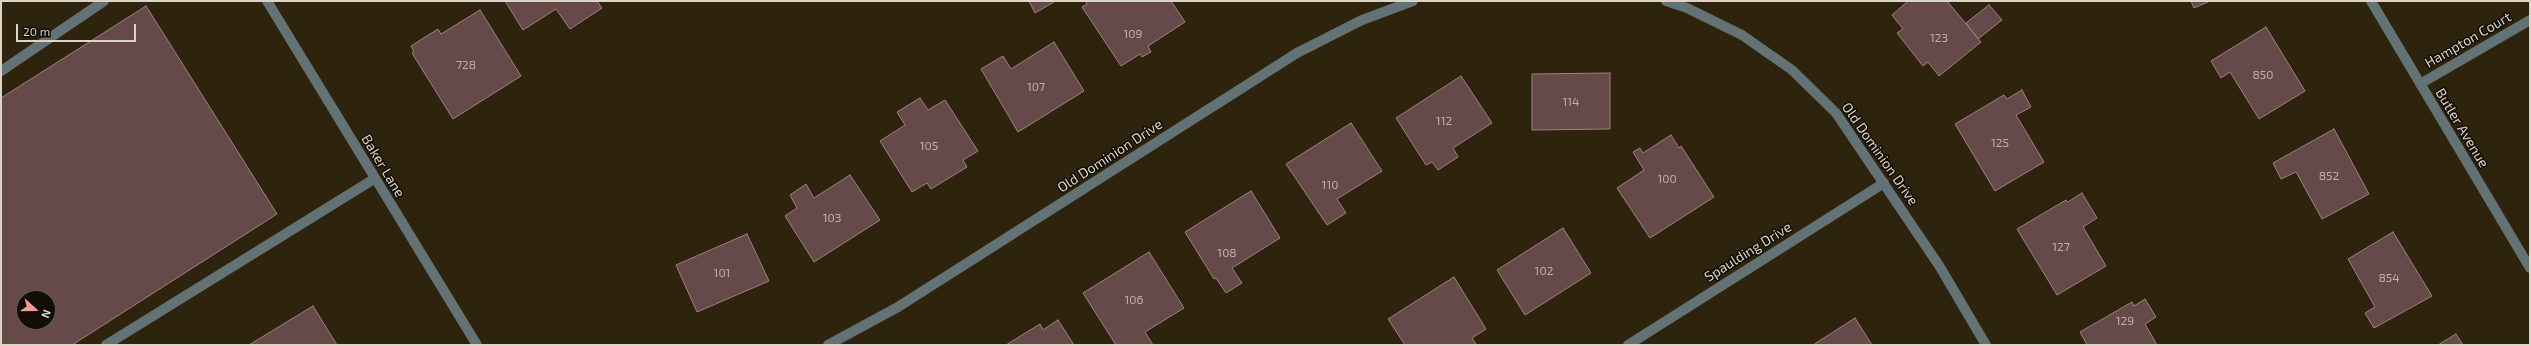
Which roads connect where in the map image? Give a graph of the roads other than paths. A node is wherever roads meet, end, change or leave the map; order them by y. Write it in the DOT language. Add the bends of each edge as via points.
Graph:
graph roads {
  1 [pos="104,1"];
  2 [pos="268,1"];
  3 [pos="1413,1"];
  4 [pos="1666,1"];
  5 [pos="2371,1"];
  6 [pos="2530,20"];
  7 [pos="1,71"];
  8 [pos="2420,84"];
  9 [pos="374,178"];
  10 [pos="1884,183"];
  11 [pos="2530,268"];
  12 [pos="106,345"];
  13 [pos="477,345"];
  14 [pos="828,345"];
  15 [pos="1628,345"];
  16 [pos="1986,345"];
  1 -- 7 [label="street"];
  2 -- 9 [label="street, Baker Lane"];
  3 -- 14 [label="street, Old Dominion Drive" via="1362,20 1297,53 898,307"];
  4 -- 10 [label="street, Old Dominion Drive" via="1687,8 1742,35 1792,70 1836,113"];
  5 -- 8 [label="street, Butler Avenue"];
  6 -- 8 [label="street, Hampton Court"];
  8 -- 11 [label="street, Butler Avenue"];
  9 -- 12 [label="street"];
  9 -- 13 [label="street, Baker Lane"];
  10 -- 15 [label="street, Spaulding Drive"];
  10 -- 16 [label="street, Old Dominion Drive" via="1940,267"];
}
